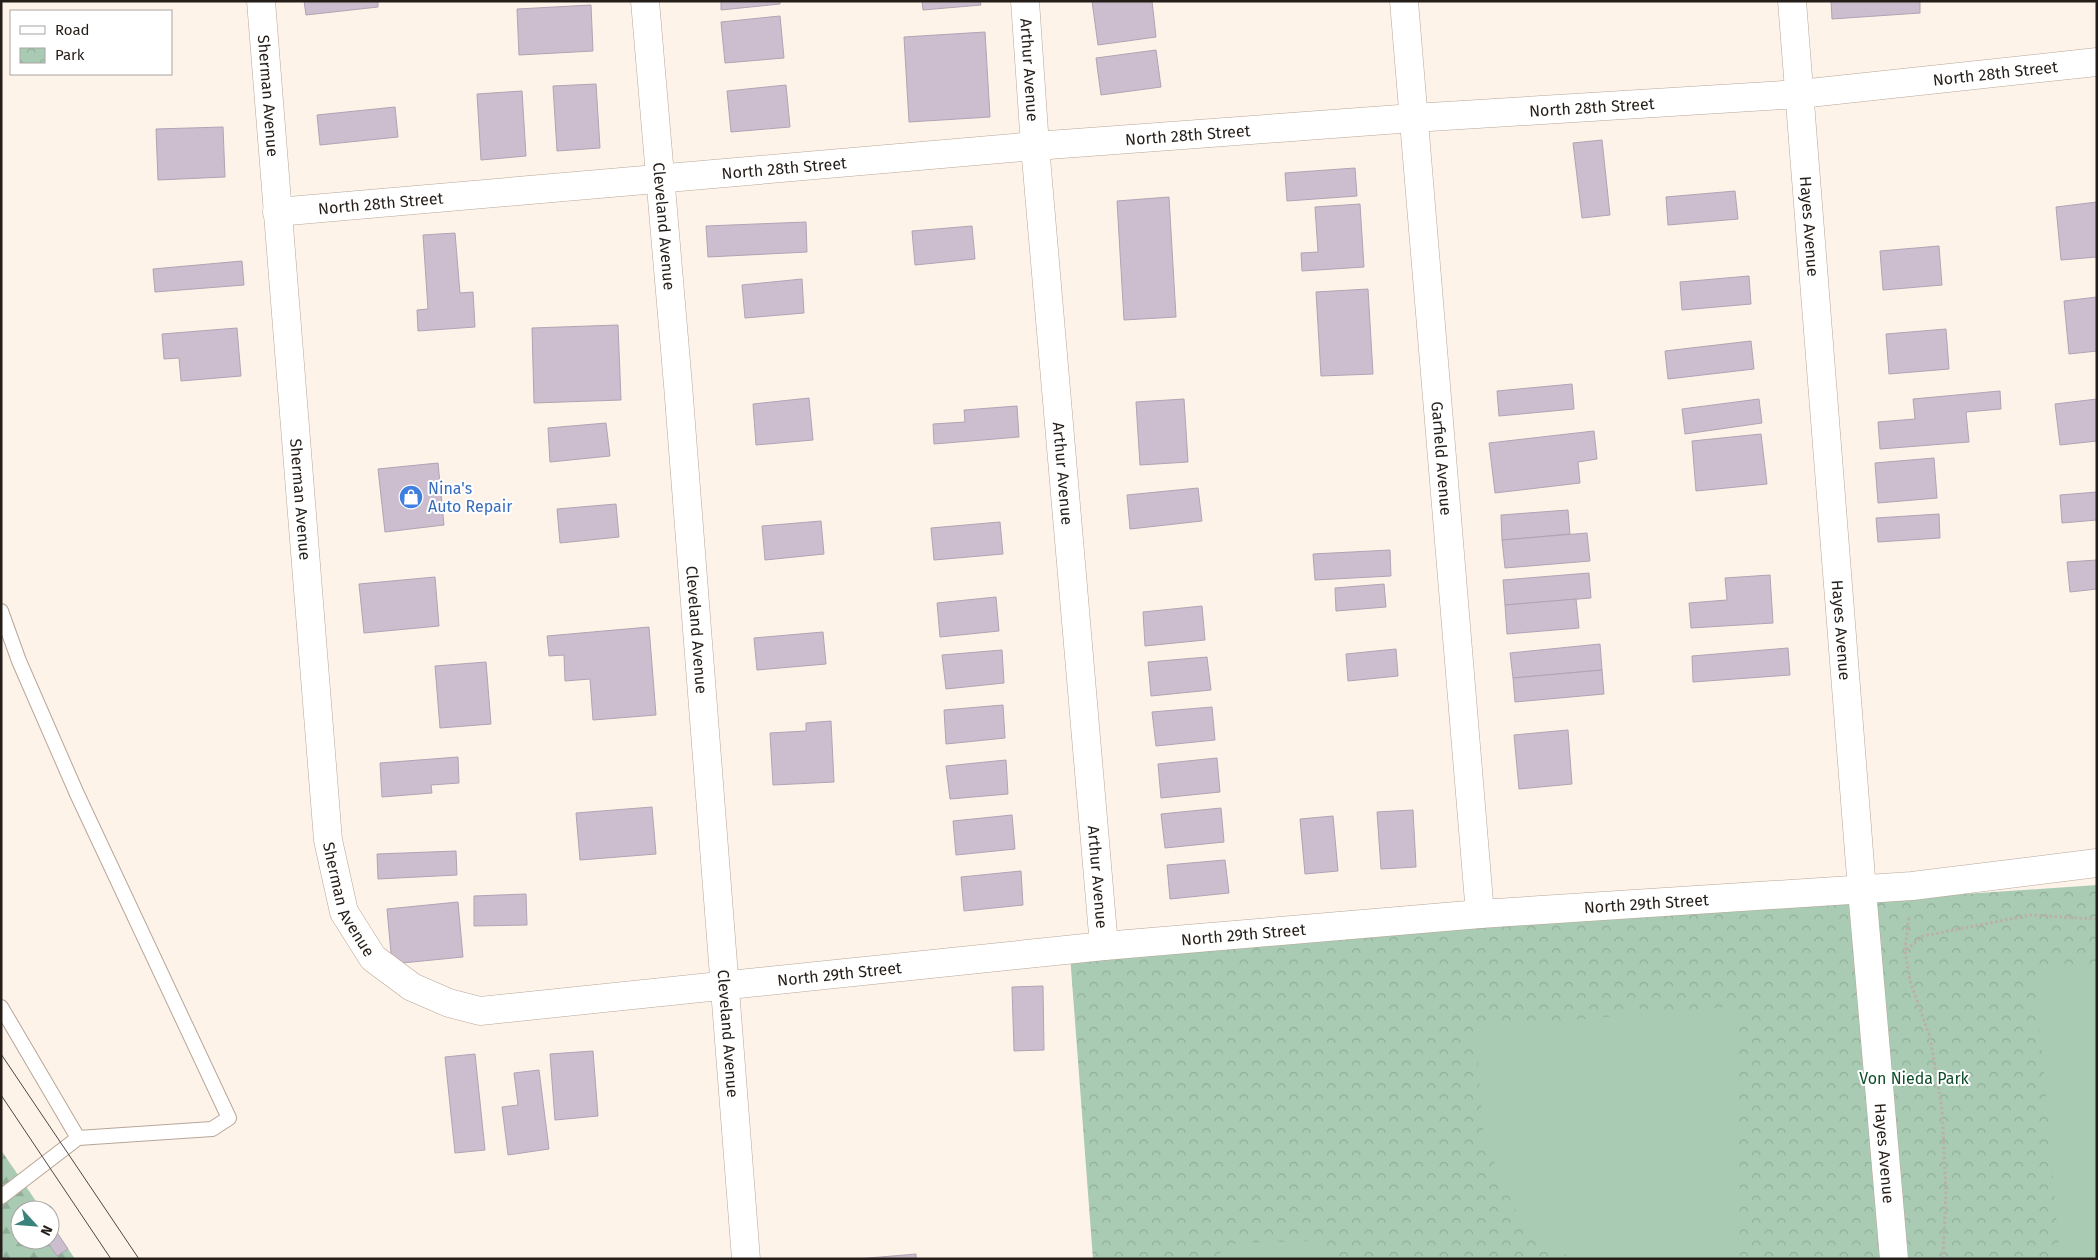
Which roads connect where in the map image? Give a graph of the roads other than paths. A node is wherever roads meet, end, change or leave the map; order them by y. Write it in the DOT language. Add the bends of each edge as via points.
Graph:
graph roads {
  1 [pos="262,1"];
  2 [pos="645,1"];
  3 [pos="1025,1"];
  4 [pos="1404,1"];
  5 [pos="1792,1"];
  6 [pos="2097,62"];
  7 [pos="1800,94"];
  8 [pos="1413,118"];
  9 [pos="1035,146"];
  10 [pos="660,178"];
  11 [pos="277,212"];
  12 [pos="1,611"];
  13 [pos="2097,862"];
  14 [pos="1862,890"];
  15 [pos="1480,914"];
  16 [pos="1104,946"];
  17 [pos="397,976"];
  18 [pos="723,986"];
  19 [pos="1,1007"];
  20 [pos="78,1138"];
  21 [pos="1,1197"];
  22 [pos="746,1259"];
  23 [pos="1894,1259"];
  1 -- 11 [label="street, Sherman Avenue"];
  2 -- 10 [label="street, Cleveland Avenue"];
  3 -- 9 [label="street, Arthur Avenue"];
  4 -- 8 [label="street, Garfield Avenue"];
  5 -- 7 [label="street, Hayes Avenue"];
  6 -- 7 [label="street, North 28th Street"];
  7 -- 8 [label="street, North 28th Street"];
  7 -- 14 [label="street, Hayes Avenue"];
  8 -- 9 [label="street, North 28th Street"];
  8 -- 15 [label="street, Garfield Avenue"];
  9 -- 10 [label="street, North 28th Street"];
  9 -- 16 [label="street, Arthur Avenue"];
  10 -- 11 [label="street, North 28th Street"];
  10 -- 18 [label="street, Cleveland Avenue"];
  11 -- 17 [label="street, Sherman Avenue" via="328,840 344,912 373,958"];
  12 -- 20 [label="lane" via="19,661 77,794 229,1118 212,1129"];
  13 -- 14 [label="street, North 29th Street"];
  14 -- 15 [label="street, North 29th Street"];
  14 -- 23 [label="street, Hayes Avenue"];
  15 -- 16 [label="street, North 29th Street"];
  16 -- 18 [label="street, North 29th Street"];
  17 -- 18 [label="street, North 29th Street" via="412,988 449,1003 480,1010"];
  18 -- 22 [label="street, Cleveland Avenue"];
  19 -- 20 [label="lane"];
  20 -- 21 [label="lane"];
}
